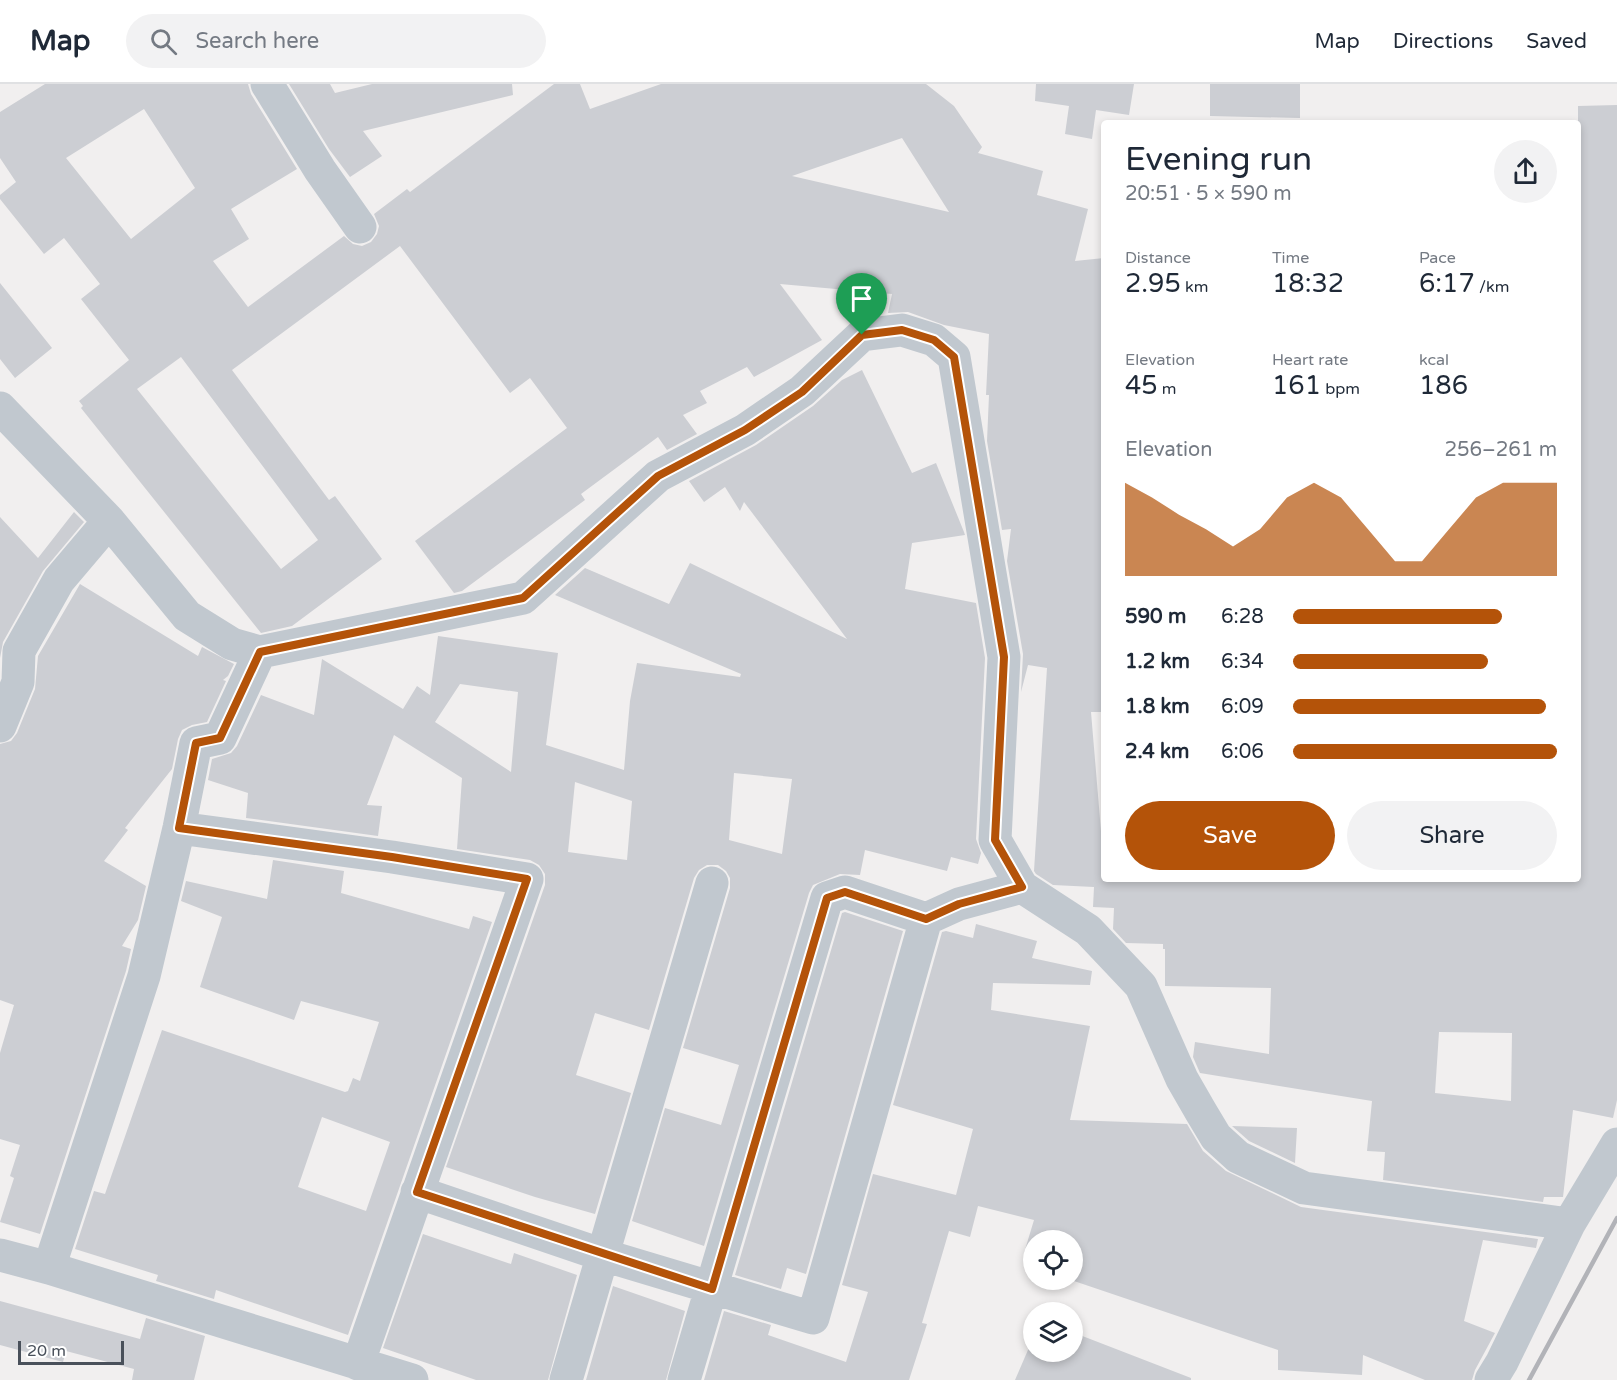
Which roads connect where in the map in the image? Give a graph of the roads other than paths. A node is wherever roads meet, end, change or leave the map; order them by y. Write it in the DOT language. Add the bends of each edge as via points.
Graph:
graph roads {
  1 [pos="267,84"];
  2 [pos="360,227"];
  3 [pos="0,408"];
  4 [pos="109,521"];
  5 [pos="260,652"];
  6 [pos="0,726"];
  7 [pos="179,828"];
  8 [pos="712,883"];
  9 [pos="1022,887"];
  10 [pos="926,919"];
  11 [pos="1617,1144"];
  12 [pos="417,1192"];
  13 [pos="1569,1224"];
  14 [pos="0,1255"];
  15 [pos="603,1255"];
  16 [pos="50,1268"];
  17 [pos="712,1289"];
  18 [pos="358,1364"];
  19 [pos="412,1380"];
  20 [pos="566,1380"];
  21 [pos="684,1380"];
  22 [pos="1491,1380"];
  1 -- 2 [label="street"];
  3 -- 4 [label="street"];
  4 -- 5 [label="street" via="187,616 232,644"];
  4 -- 6 [label="street" via="59,580 19,651 18,682"];
  5 -- 7 [label="street" via="220,738 196,743"];
  5 -- 9 [label="street" via="523,598 658,476 745,430 802,392 862,335 902,330 913,333 934,340 954,357 1004,657 995,840"];
  7 -- 12 [label="street" via="527,879"];
  7 -- 16 [label="street" via="144,976"];
  8 -- 15 [label="street"];
  9 -- 10 [label="street" via="959,904"];
  9 -- 13 [label="street" via="1088,930 1141,986 1182,1079 1216,1137 1238,1157 1304,1188"];
  10 -- 17 [label="street" via="845,892 827,898"];
  10 -- 17 [label="street" via="813,1318"];
  11 -- 13 [label="street"];
  12 -- 15 [label="street"];
  12 -- 18 [label="street"];
  13 -- 22 [label="street"];
  14 -- 16 [label="street"];
  15 -- 17 [label="street"];
  15 -- 20 [label="street"];
  16 -- 18 [label="street"];
  17 -- 21 [label="street"];
  18 -- 19 [label="street"];
}
